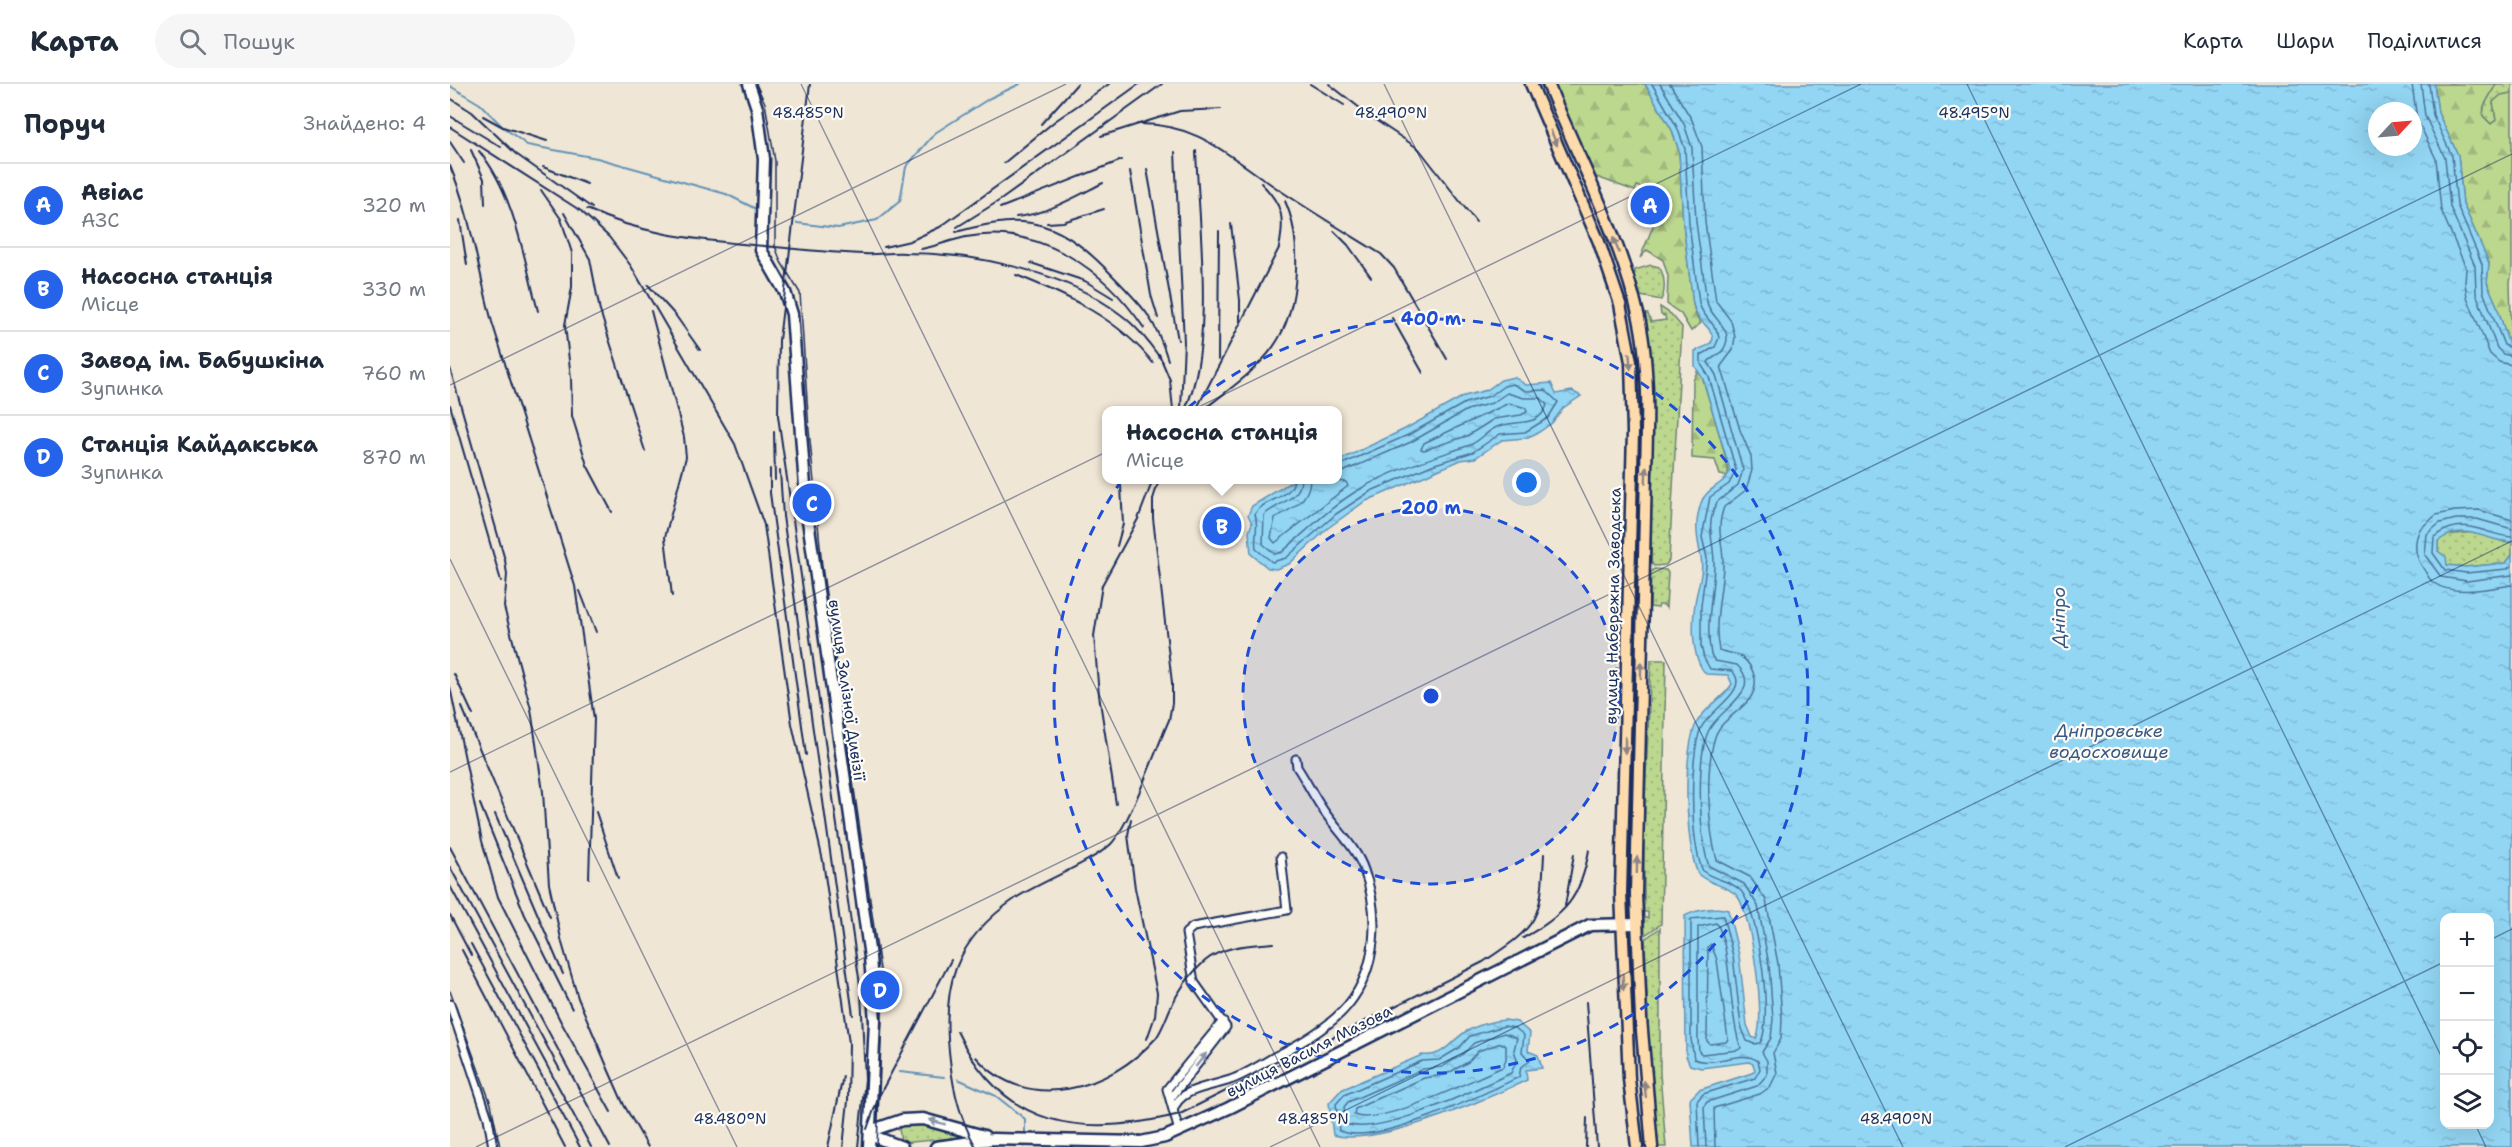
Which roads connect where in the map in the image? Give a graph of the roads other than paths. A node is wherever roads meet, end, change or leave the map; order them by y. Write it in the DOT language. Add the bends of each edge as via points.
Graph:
graph roads {
  1 [pos="1531,84"];
  2 [pos="1548,84"];
  3 [pos="750,86"];
  4 [pos="1296,759"];
  5 [pos="1281,857"];
  6 [pos="1622,923"];
  7 [pos="1637,924"];
  8 [pos="450,1004"];
  9 [pos="1173,1111"];
  10 [pos="1179,1131"];
  11 [pos="870,1133"];
  12 [pos="993,1138"];
  13 [pos="493,1147"];
  14 [pos="869,1147"];
  15 [pos="902,1147"];
  16 [pos="936,1147"];
  17 [pos="1637,1147"];
  18 [pos="1652,1147"];
  1 -- 6 [label="main road, вулиця Набережна Заводська, one-way" via="1610,270 1631,362 1633,432"];
  7 -- 2 [label="main road, вулиця Набережна Заводська, one-way" via="1646,359 1624,265"];
  3 -- 11 [label="street, вулиця Залізної Дивізії" via="764,159 763,256 789,301 794,327 807,513 874,989"];
  4 -- 9 [label="street" via="1324,812 1364,868 1375,917 1364,980 1348,1005 1327,1025 1232,1080 1184,1095"];
  5 -- 9 [label="street" via="1287,910 1193,927 1186,933 1194,982 1223,1021 1167,1089"];
  6 -- 7 [label="street, вулиця Василя Мазова"];
  6 -- 10 [label="street, вулиця Василя Мазова" via="1586,927"];
  6 -- 17 [label="main road, вулиця Набережна Заводська, one-way" via="1629,1079"];
  18 -- 7 [label="main road, вулиця Набережна Заводська, one-way" via="1644,1078"];
  8 -- 13 [label="street" via="488,1118"];
  9 -- 10 [label="street"];
  10 -- 12 [label="street, вулиця Василя Мазова" via="1141,1142"];
  12 -- 11 [label="street, вулиця Василя Мазова, one-way" via="923,1119 902,1120"];
  11 -- 14 [label="street, вулиця Залізної Дивізії"];
  11 -- 15 [label="street"];
  12 -- 16 [label="street, вулиця Василя Мазова"];
}
